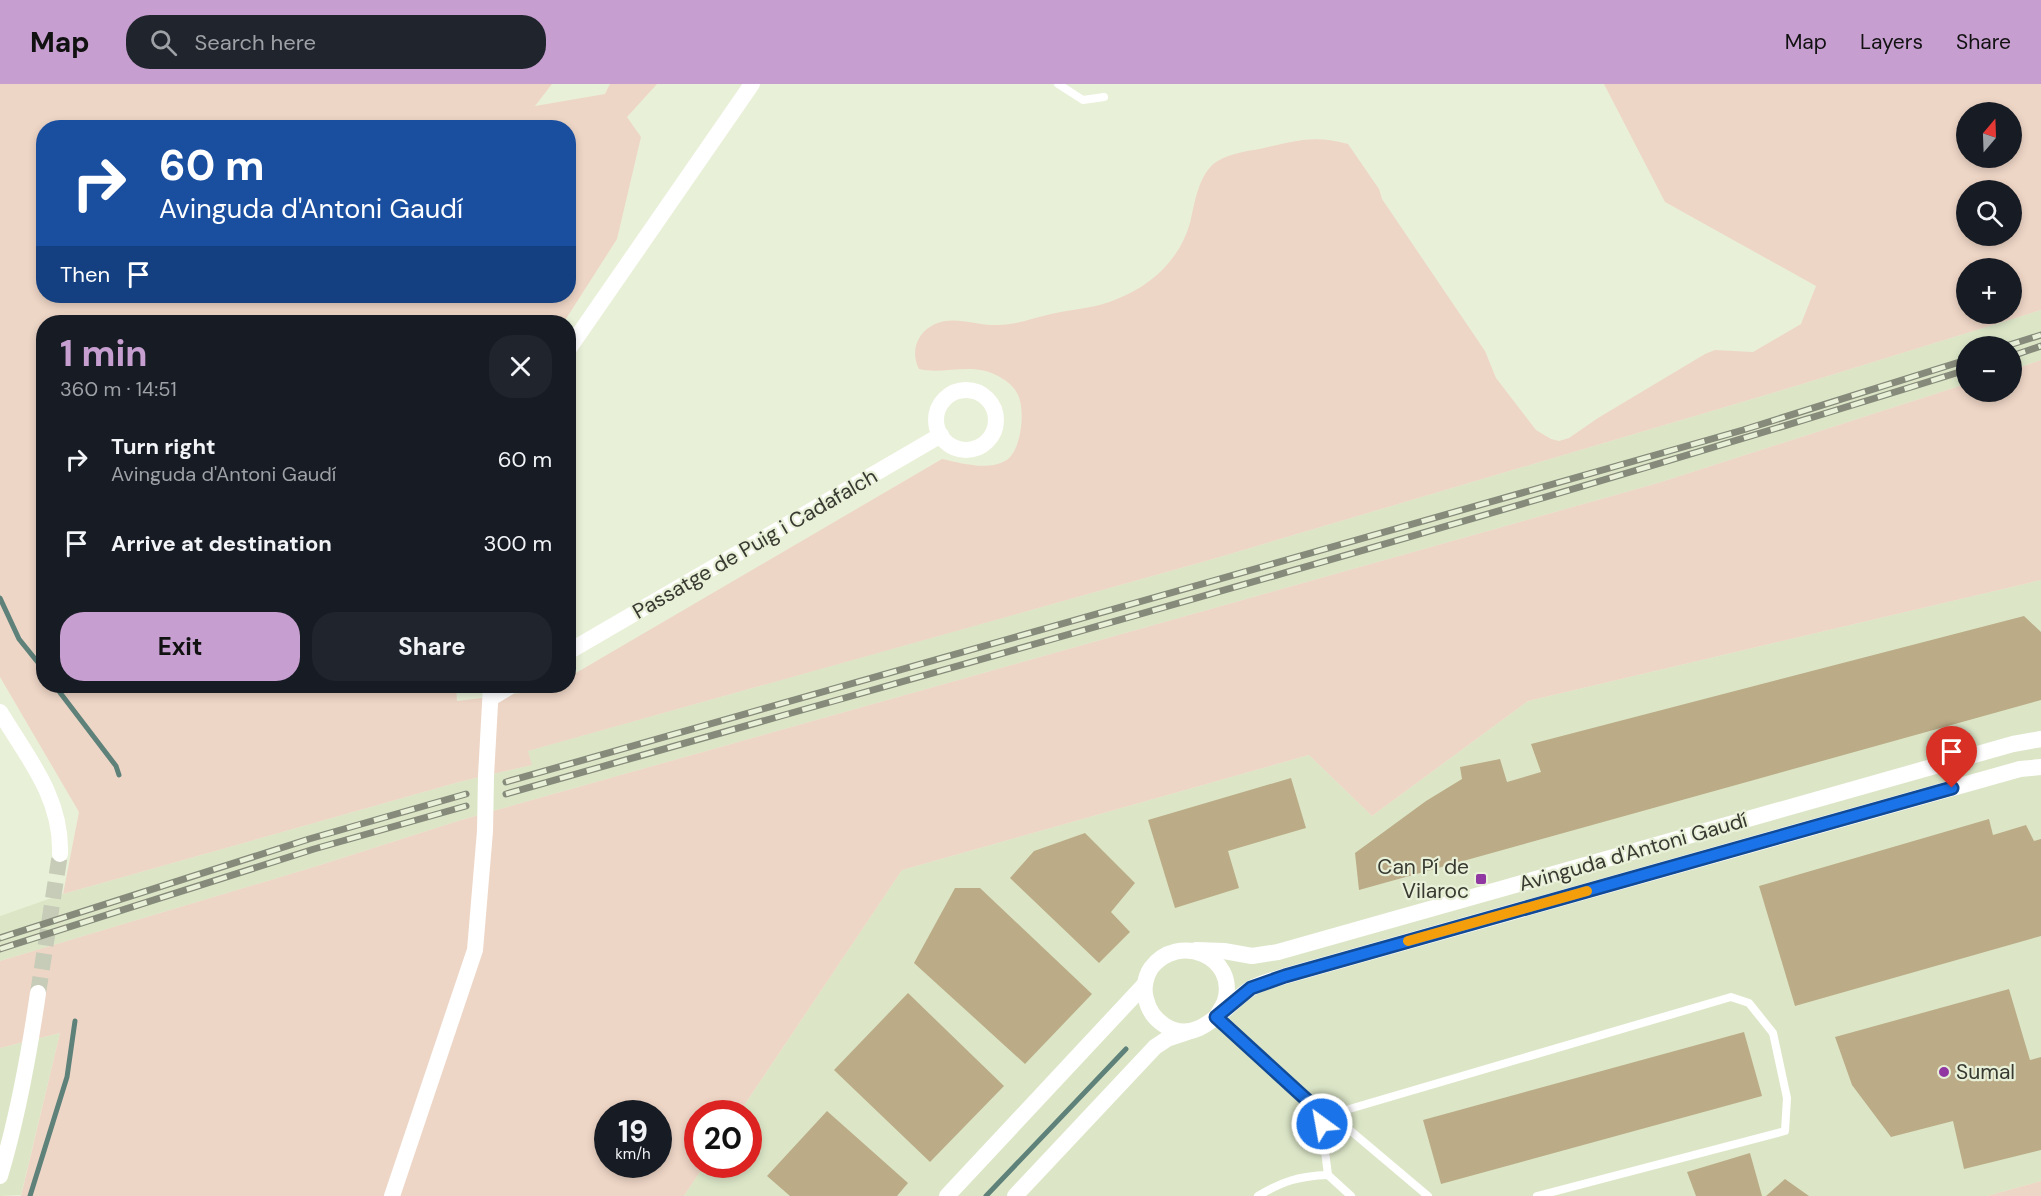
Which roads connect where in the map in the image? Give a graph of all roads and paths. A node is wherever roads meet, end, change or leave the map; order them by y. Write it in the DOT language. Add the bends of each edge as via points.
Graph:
graph roads {
  1 [pos="752,84"];
  2 [pos="1058,84"];
  3 [pos="1104,97"];
  4 [pos="576,338"];
  5 [pos="941,435"];
  6 [pos="576,647"];
  7 [pos="491,693"];
  8 [pos="0,712"];
  9 [pos="2041,739"];
  10 [pos="2041,767"];
  11 [pos="60,854"];
  12 [pos="1188,949"];
  13 [pos="1145,984"];
  14 [pos="38,993"];
  15 [pos="1216,1017"];
  16 [pos="1192,1031"];
  17 [pos="1335,1111"];
  18 [pos="1320,1112"];
  19 [pos="1328,1175"];
  20 [pos="0,1176"];
  21 [pos="392,1196"];
  22 [pos="947,1196"];
  23 [pos="1015,1196"];
  24 [pos="1258,1196"];
  25 [pos="1351,1196"];
  26 [pos="1428,1196"];
  27 [pos="1537,1196"];
  1 -- 4 [label="street"];
  2 -- 3 [label="lane" via="1083,100"];
  5 -- 6 [label="street, Passatge de Puig i Cadafalch"];
  7 -- 21 [label="street" via="475,950"];
  8 -- 11 [label="street" via="48,790 61,836"];
  9 -- 12 [label="street, Avinguda d'Antoni Gaudí" via="1278,952 1252,956"];
  10 -- 15 [label="street, Avinguda d'Antoni Gaudí" via="2020,769 1285,976 1251,988"];
  12 -- 13 [label="street" via="1161,957 1149,971"];
  12 -- 15 [label="street" via="1209,957 1224,976 1225,1000"];
  13 -- 16 [label="street" via="1144,995 1155,1018 1166,1027"];
  13 -- 22 [label="street"];
  14 -- 20 [label="street" via="15,1124"];
  15 -- 16 [label="street"];
  15 -- 18 [label="lane"];
  16 -- 23 [label="street" via="1155,1047"];
  17 -- 18 [label="lane"];
  17 -- 26 [label="lane" via="1345,1126"];
  17 -- 27 [label="lane" via="1731,997 1749,1003 1773,1033 1786,1098 1785,1131"];
  18 -- 19 [label="lane"];
  19 -- 24 [label="lane" via="1301,1176"];
  19 -- 25 [label="lane"];
}
